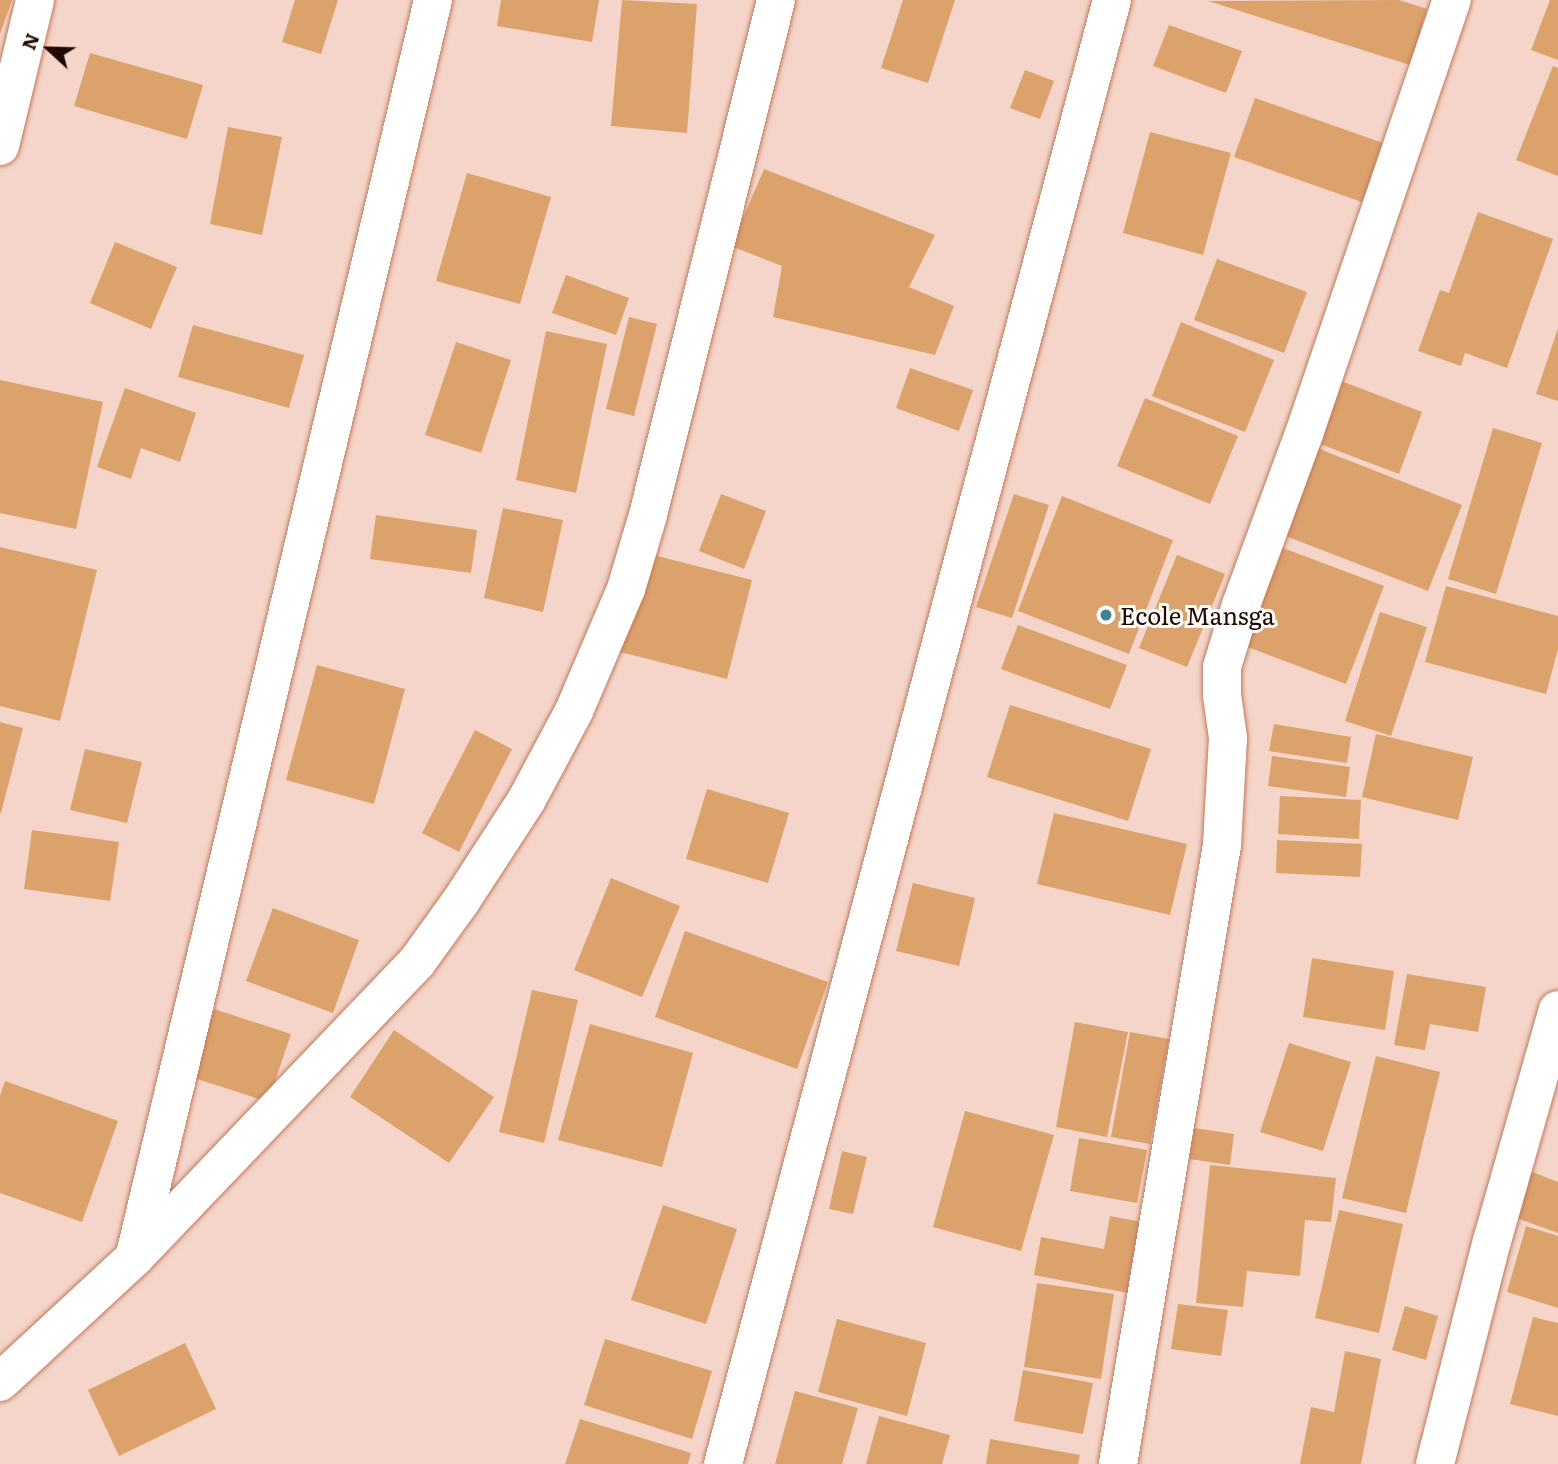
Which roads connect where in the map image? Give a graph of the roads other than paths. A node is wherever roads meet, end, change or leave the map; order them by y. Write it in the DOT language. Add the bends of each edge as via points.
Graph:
graph roads {
  1 [pos="35,0"];
  2 [pos="433,0"];
  3 [pos="776,0"];
  4 [pos="1112,0"];
  5 [pos="1451,0"];
  6 [pos="0,146"];
  7 [pos="1558,1010"];
  8 [pos="135,1257"];
  9 [pos="0,1382"];
  10 [pos="723,1464"];
  11 [pos="1118,1464"];
  12 [pos="1435,1464"];
  1 -- 6 [label="street"];
  2 -- 8 [label="street"];
  3 -- 8 [label="street" via="648,515 626,589 574,711 526,801 417,962"];
  4 -- 10 [label="street"];
  5 -- 11 [label="street" via="1222,667 1228,738 1222,845"];
  7 -- 12 [label="street"];
  8 -- 9 [label="street"];
}
